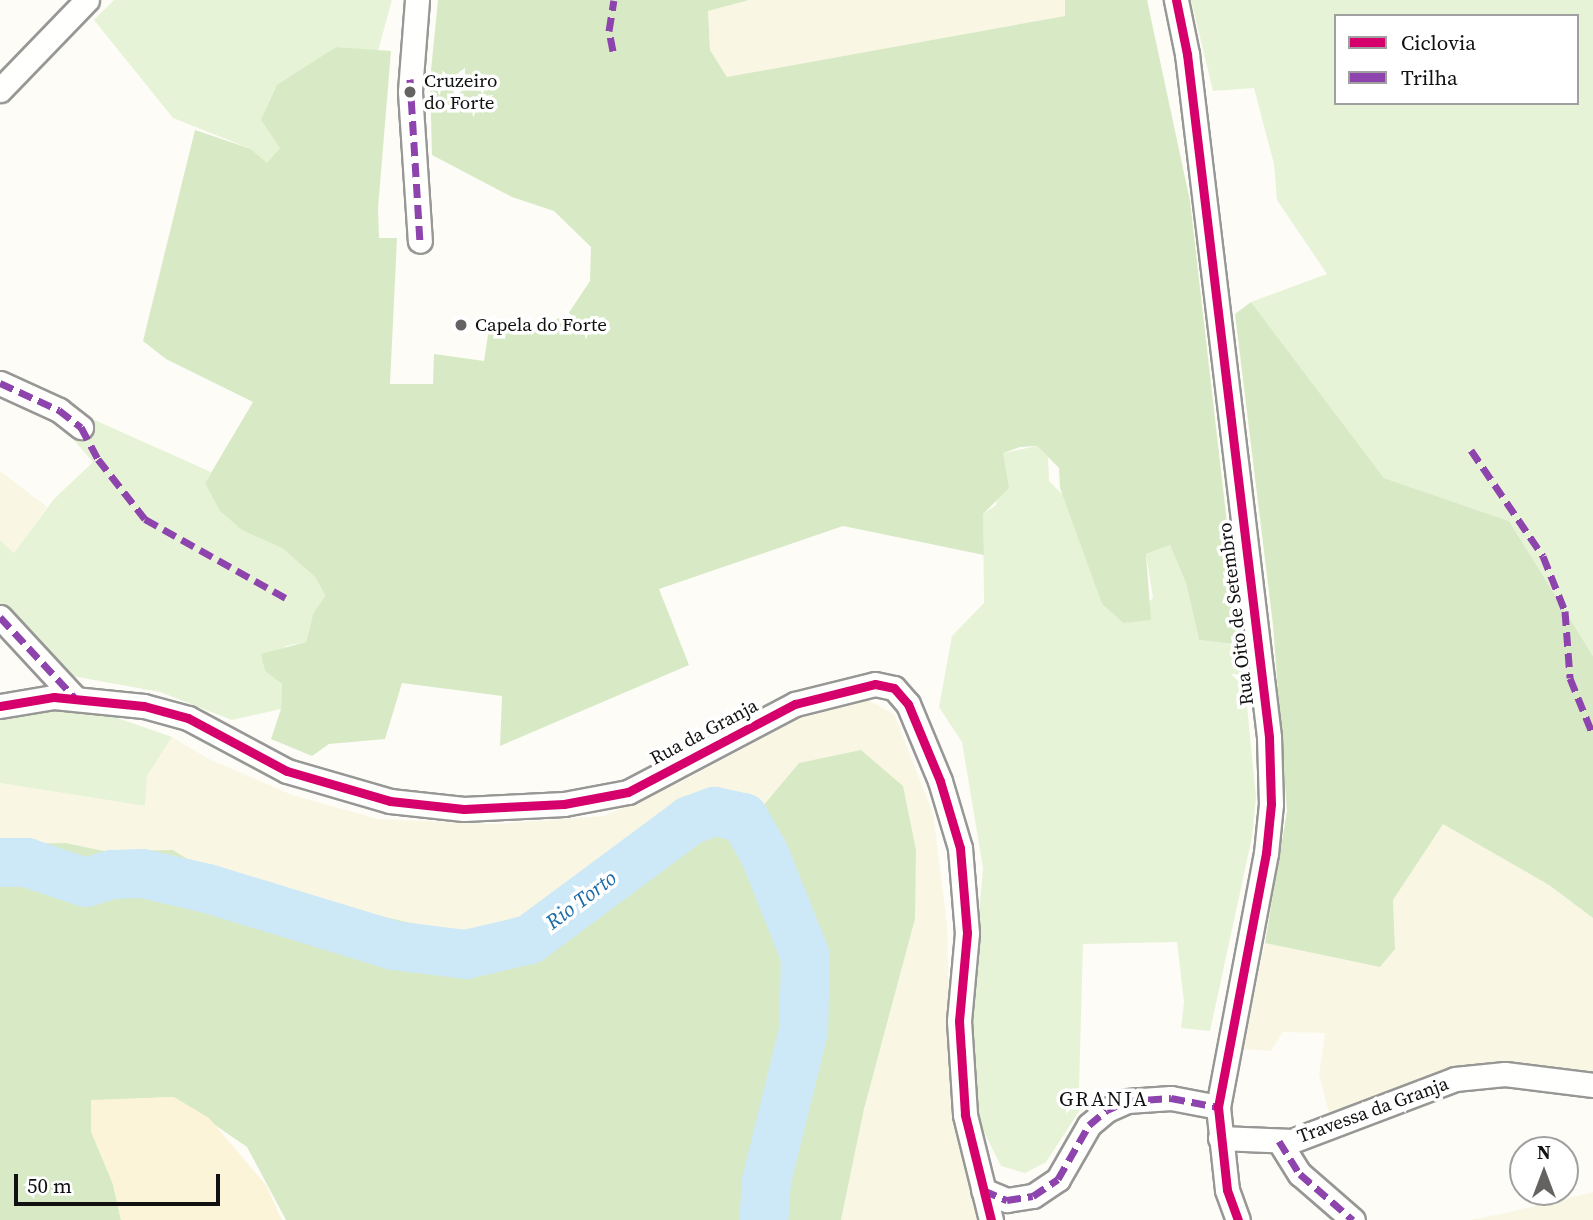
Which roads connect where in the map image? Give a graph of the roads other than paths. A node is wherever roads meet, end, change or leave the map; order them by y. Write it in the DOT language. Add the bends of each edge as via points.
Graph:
graph roads {
  1 [pos="87,0"];
  2 [pos="416,0"];
  3 [pos="1176,0"];
  4 [pos="0,90"];
  5 [pos="420,241"];
  6 [pos="0,383"];
  7 [pos="81,427"];
  8 [pos="0,617"];
  9 [pos="74,697"];
  10 [pos="0,706"];
  11 [pos="1593,1085"];
  12 [pos="1218,1107"];
  13 [pos="1220,1138"];
  14 [pos="1279,1141"];
  15 [pos="983,1190"];
  16 [pos="991,1220"];
  17 [pos="1237,1220"];
  18 [pos="1353,1220"];
  1 -- 4 [label="street"];
  2 -- 5 [label="street" via="410,79"];
  3 -- 12 [label="street, Rua Oito de Setembro" via="1187,54 1269,737 1271,804"];
  6 -- 7 [label="street" via="59,410"];
  8 -- 9 [label="street"];
  9 -- 10 [label="street, Rua da Granja"];
  9 -- 15 [label="street, Rua da Granja" via="144,706 188,718 287,771 337,787 390,801 464,809 564,804 628,792 794,704 875,684 894,688 908,704 940,781 960,848 967,933 959,1021 965,1115"];
  11 -- 14 [label="street, Travessa da Granja" via="1505,1074 1455,1079 1346,1123"];
  12 -- 13 [label="street, Rua Oito de Setembro"];
  12 -- 15 [label="street" via="1171,1098 1127,1101 1090,1125 1058,1179 1032,1196 1007,1200"];
  13 -- 14 [label="street, Travessa da Granja"];
  13 -- 17 [label="street, Rua Oito de Setembro" via="1227,1190"];
  14 -- 18 [label="street, Travessa da Granja" via="1316,1191"];
  15 -- 16 [label="street, Rua da Granja"];
}
